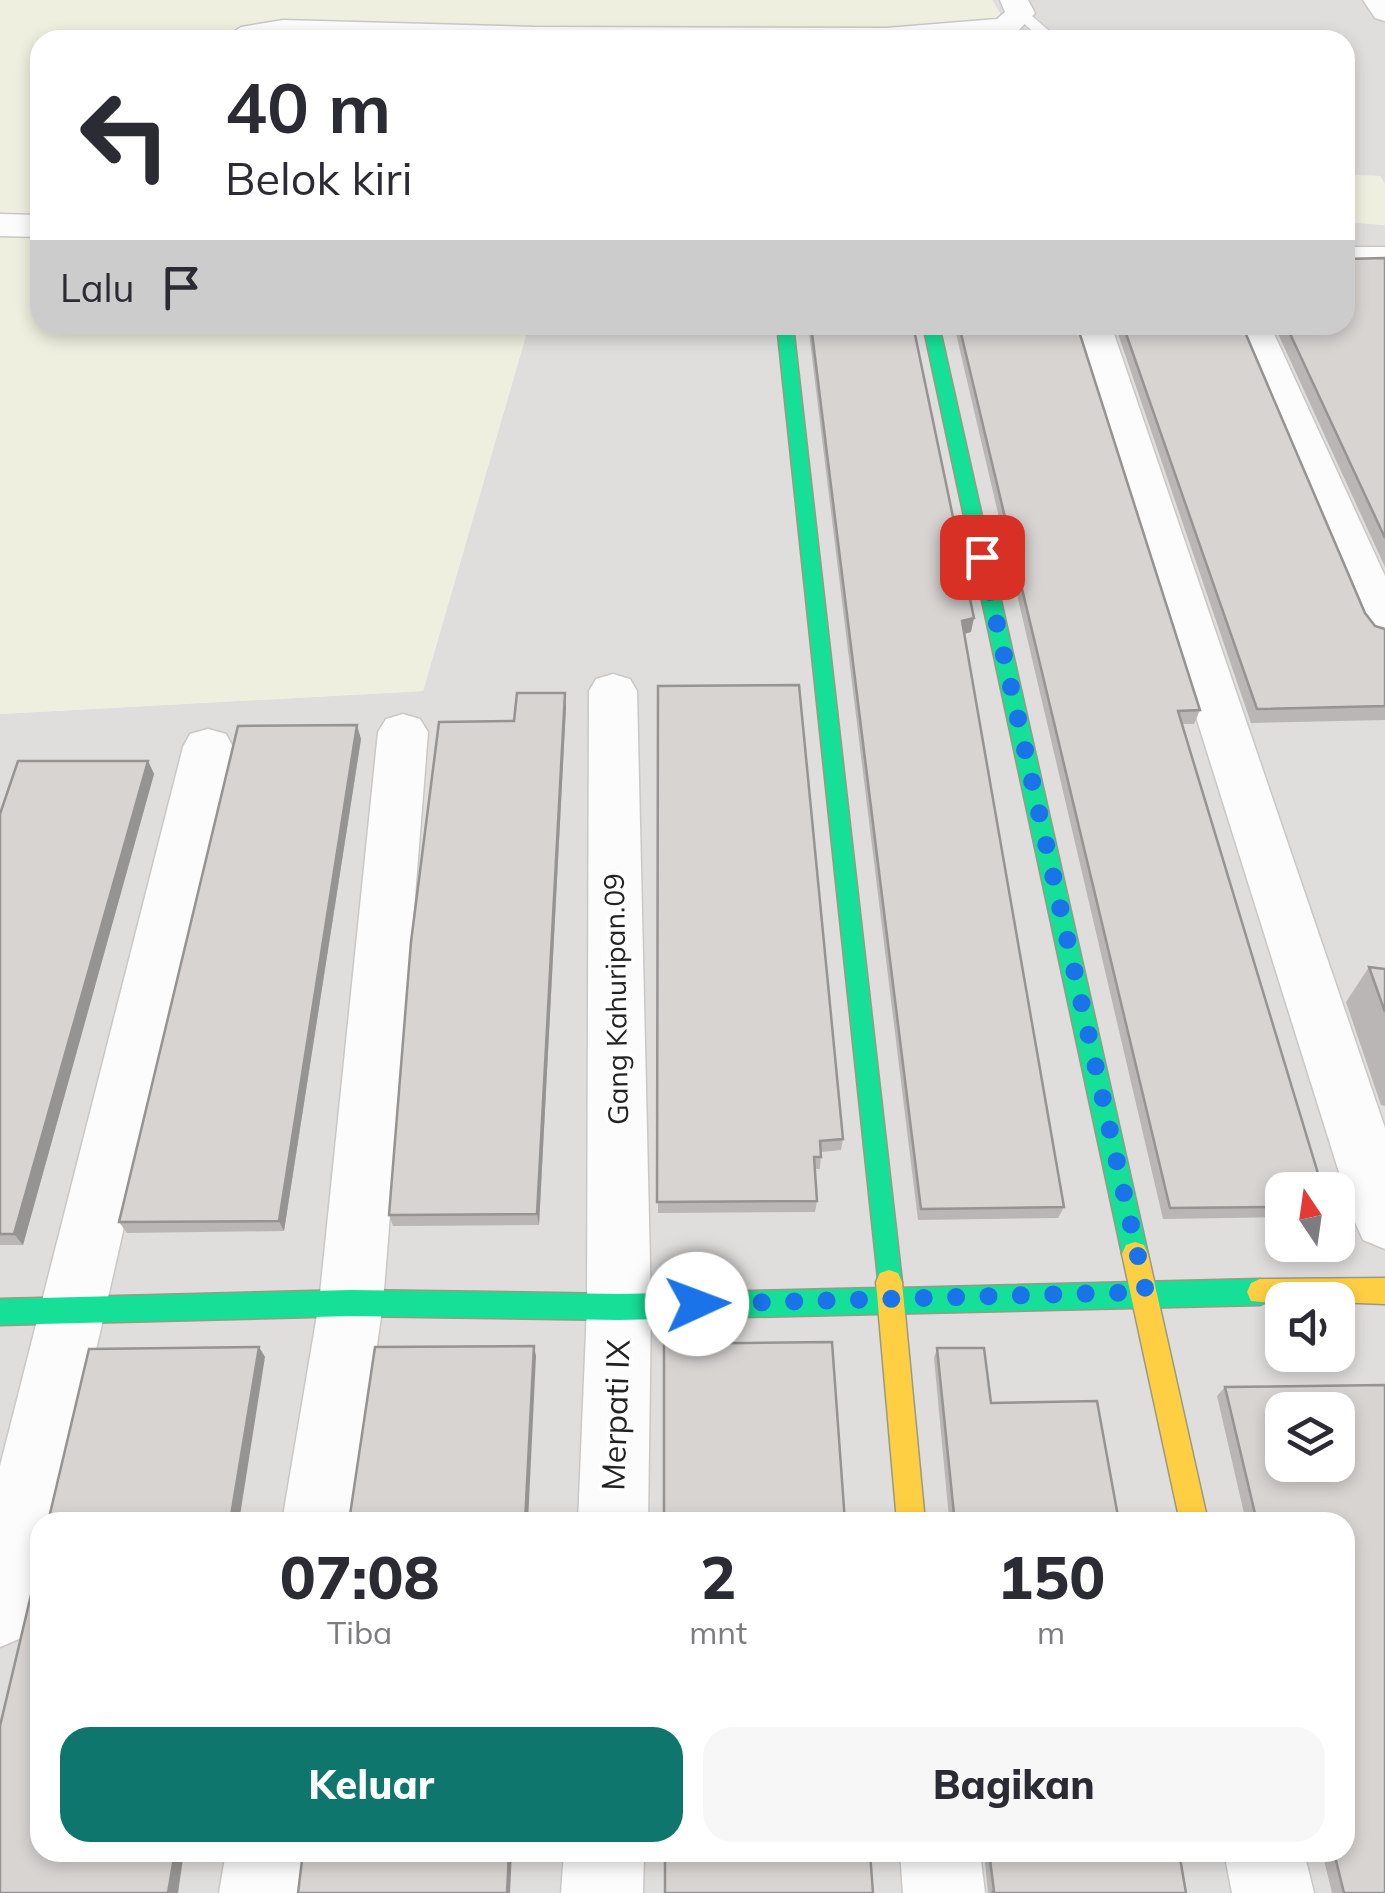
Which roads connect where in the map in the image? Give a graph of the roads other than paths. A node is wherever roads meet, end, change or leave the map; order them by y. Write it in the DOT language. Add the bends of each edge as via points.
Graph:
graph roads {
  1 [pos="1378,0"];
  2 [pos="1017,7"];
  3 [pos="1385,12"];
  4 [pos="275,30"];
  5 [pos="319,30"];
  6 [pos="978,30"];
  7 [pos="1041,30"];
  8 [pos="0,225"];
  9 [pos="30,226"];
  10 [pos="786,335"];
  11 [pos="933,335"];
  12 [pos="1095,335"];
  13 [pos="1254,335"];
  14 [pos="1385,626"];
  15 [pos="613,692"];
  16 [pos="402,732"];
  17 [pos="208,747"];
  18 [pos="1385,1220"];
  19 [pos="1385,1291"];
  20 [pos="1146,1292"];
  21 [pos="892,1298"];
  22 [pos="351,1303"];
  23 [pos="620,1307"];
  24 [pos="75,1311"];
  25 [pos="0,1312"];
  26 [pos="319,1512"];
  27 [pos="613,1512"];
  28 [pos="910,1512"];
  29 [pos="1192,1512"];
  30 [pos="0,1610"];
  31 [pos="265,1862"];
  32 [pos="604,1862"];
  33 [pos="941,1862"];
  34 [pos="1266,1862"];
  35 [pos="260,1893"];
  36 [pos="602,1893"];
  37 [pos="944,1893"];
  38 [pos="1272,1893"];
  1 -- 3 [label="street"];
  2 -- 6 [label="street" via="1007,26"];
  2 -- 7 [label="lane"];
  4 -- 5 [label="street"];
  8 -- 9 [label="street"];
  10 -- 21 [label="street"];
  11 -- 20 [label="street"];
  12 -- 18 [label="street"];
  13 -- 14 [label="street"];
  15 -- 23 [label="street, Gang Kahuripan.09"];
  16 -- 22 [label="street"];
  17 -- 24 [label="street"];
  19 -- 20 [label="street"];
  20 -- 21 [label="street"];
  20 -- 29 [label="street"];
  21 -- 23 [label="street"];
  21 -- 28 [label="street"];
  22 -- 23 [label="street"];
  22 -- 24 [label="street"];
  22 -- 26 [label="street"];
  23 -- 27 [label="street, Merpati IX"];
  24 -- 25 [label="street"];
  24 -- 30 [label="street"];
  31 -- 35 [label="street"];
  32 -- 36 [label="street"];
  33 -- 37 [label="street"];
  34 -- 38 [label="street"];
}
